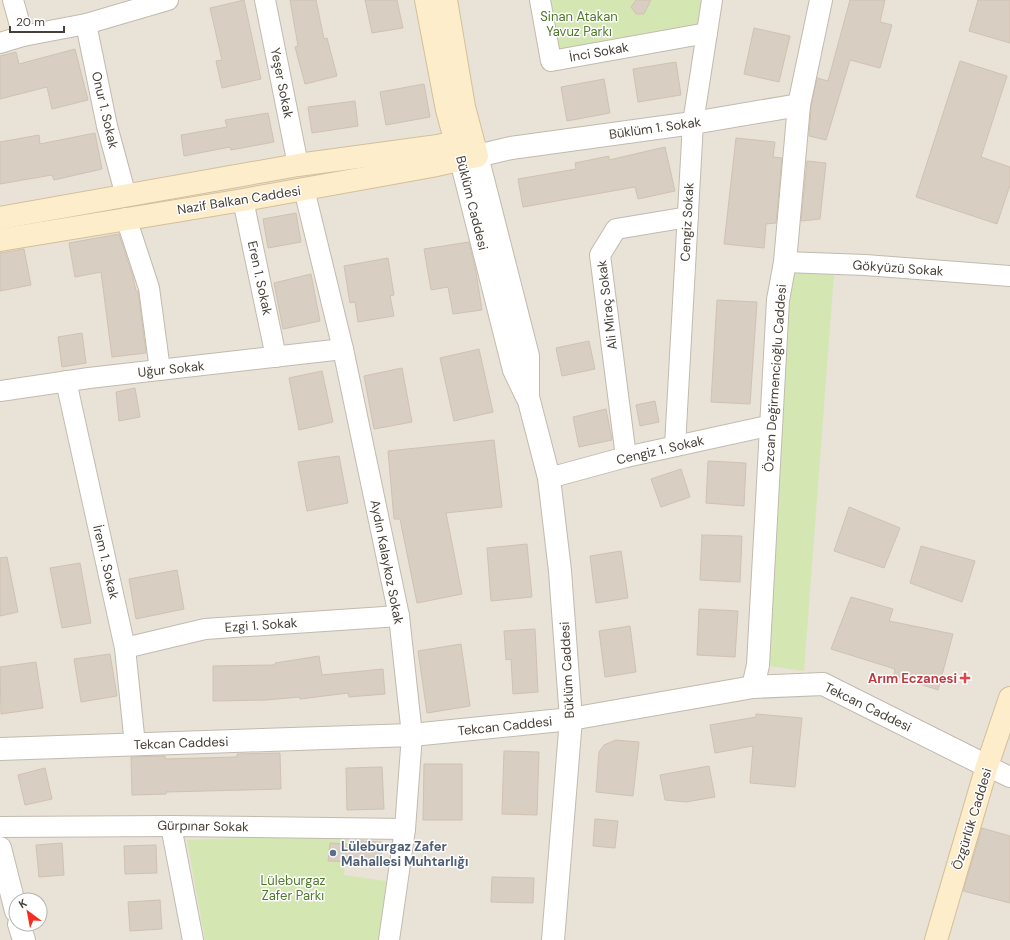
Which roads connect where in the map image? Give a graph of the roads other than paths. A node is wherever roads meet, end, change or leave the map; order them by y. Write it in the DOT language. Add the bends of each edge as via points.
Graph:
graph roads {
  1 [pos="13,0"];
  2 [pos="168,0"];
  3 [pos="265,0"];
  4 [pos="426,0"];
  5 [pos="446,0"];
  6 [pos="540,0"];
  7 [pos="712,0"];
  8 [pos="821,0"];
  9 [pos="86,24"];
  10 [pos="707,33"];
  11 [pos="22,36"];
  12 [pos="0,43"];
  13 [pos="798,105"];
  14 [pos="693,123"];
  15 [pos="467,149"];
  16 [pos="298,165"];
  17 [pos="304,189"];
  18 [pos="126,196"];
  19 [pos="243,200"];
  20 [pos="688,217"];
  21 [pos="0,218"];
  22 [pos="126,218"];
  23 [pos="0,240"];
  24 [pos="785,262"];
  25 [pos="1010,276"];
  26 [pos="343,349"];
  27 [pos="276,357"];
  28 [pos="160,370"];
  29 [pos="66,381"];
  30 [pos="0,391"];
  31 [pos="772,425"];
  32 [pos="675,446"];
  33 [pos="626,457"];
  34 [pos="549,478"];
  35 [pos="399,616"];
  36 [pos="125,648"];
  37 [pos="752,687"];
  38 [pos="1010,698"];
  39 [pos="570,719"];
  40 [pos="412,735"];
  41 [pos="135,745"];
  42 [pos="0,749"];
  43 [pos="987,766"];
  44 [pos="1010,777"];
  45 [pos="171,826"];
  46 [pos="0,827"];
  47 [pos="405,829"];
  48 [pos="0,848"];
  49 [pos="11,892"];
  50 [pos="193,940"];
  51 [pos="389,940"];
  52 [pos="553,940"];
  53 [pos="936,940"];
  1 -- 11 [label="street"];
  2 -- 9 [label="street"];
  3 -- 16 [label="street, Yeşer Sokak"];
  4 -- 15 [label="main road, Büklüm Caddesi" via="447,110"];
  5 -- 15 [label="main road, Büklüm Caddesi" via="464,107"];
  6 -- 10 [label="street, İnci Sokak" via="551,61"];
  7 -- 10 [label="street, Cengiz Sokak"];
  8 -- 13 [label="street, Özcan Değirmencioğlu Caddesi"];
  9 -- 11 [label="street"];
  9 -- 18 [label="street, Onur 1. Sokak" via="107,126"];
  10 -- 14 [label="street, Cengiz Sokak"];
  11 -- 12 [label="street"];
  13 -- 14 [label="street, Büklüm 1. Sokak"];
  13 -- 24 [label="street, Özcan Değirmencioğlu Caddesi"];
  14 -- 15 [label="street, Büklüm 1. Sokak" via="511,148"];
  14 -- 20 [label="street, Cengiz Sokak"];
  15 -- 16 [label="main road, Nazif Balkan Caddesi"];
  15 -- 17 [label="main road, Nazif Balkan Caddesi"];
  15 -- 34 [label="street, Büklüm Caddesi" via="528,356 529,403"];
  16 -- 18 [label="main road, Nazif Balkan Caddesi"];
  17 -- 19 [label="main road, Nazif Balkan Caddesi"];
  17 -- 26 [label="street, Aydın Kalaykoz Sokak"];
  18 -- 21 [label="main road, Nazif Balkan Caddesi"];
  19 -- 22 [label="main road, Nazif Balkan Caddesi"];
  19 -- 27 [label="street, Eren 1. Sokak"];
  20 -- 32 [label="street, Cengiz Sokak"];
  20 -- 33 [label="street, Ali Miraç Sokak" via="616,229 600,255"];
  22 -- 23 [label="main road, Nazif Balkan Caddesi"];
  22 -- 28 [label="street" via="149,288"];
  24 -- 25 [label="street, Gökyüzü Sokak"];
  24 -- 31 [label="street, Özcan Değirmencioğlu Caddesi" via="778,300"];
  26 -- 27 [label="street, Uğur Sokak"];
  26 -- 35 [label="street, Aydın Kalaykoz Sokak"];
  27 -- 28 [label="street, Uğur Sokak"];
  28 -- 29 [label="street, Uğur Sokak"];
  29 -- 30 [label="street, Uğur Sokak"];
  29 -- 36 [label="street, İrem 1. Sokak"];
  31 -- 32 [label="street, Cengiz 1. Sokak"];
  31 -- 37 [label="street, Özcan Değirmencioğlu Caddesi" via="758,665"];
  32 -- 33 [label="street, Cengiz 1. Sokak"];
  33 -- 34 [label="street, Cengiz 1. Sokak"];
  34 -- 39 [label="street, Büklüm Caddesi" via="560,571"];
  35 -- 36 [label="street, Ezgi 1. Sokak" via="205,628"];
  35 -- 40 [label="street, Aydın Kalaykoz Sokak"];
  36 -- 41 [label="street, İrem 1. Sokak"];
  37 -- 39 [label="street, Tekcan Caddesi"];
  37 -- 43 [label="street, Tekcan Caddesi" via="823,684"];
  38 -- 43 [label="main road, Özgürlük Caddesi"];
  39 -- 40 [label="street, Tekcan Caddesi"];
  39 -- 52 [label="street, Büklüm Caddesi"];
  40 -- 41 [label="street, Tekcan Caddesi"];
  40 -- 47 [label="street, Aydın Kalaykoz Sokak"];
  41 -- 42 [label="street, Tekcan Caddesi"];
  43 -- 44 [label="street"];
  43 -- 53 [label="main road, Özgürlük Caddesi"];
  45 -- 46 [label="street, Gürpınar Sokak"];
  45 -- 47 [label="street, Gürpınar Sokak"];
  45 -- 50 [label="street"];
  47 -- 51 [label="street, Aydın Kalaykoz Sokak"];
  48 -- 49 [label="street"];
}
